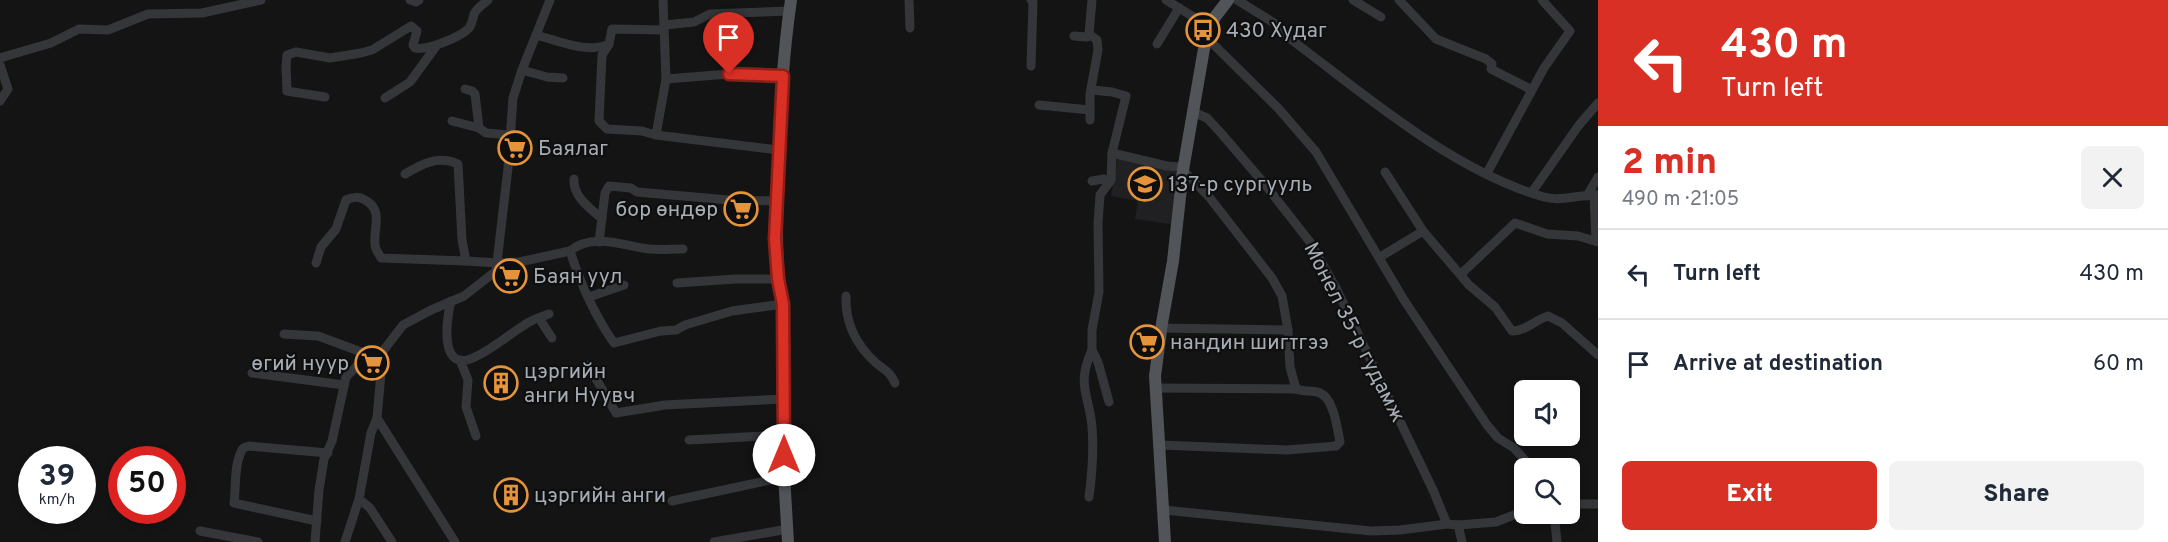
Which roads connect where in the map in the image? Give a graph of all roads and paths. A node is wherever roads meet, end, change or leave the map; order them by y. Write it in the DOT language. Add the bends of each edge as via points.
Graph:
graph roads {
  1 [pos="261,0"];
  2 [pos="410,0"];
  3 [pos="419,0"];
  4 [pos="488,0"];
  5 [pos="550,0"];
  6 [pos="663,0"];
  7 [pos="909,0"];
  8 [pos="1031,0"];
  9 [pos="1092,0"];
  10 [pos="1166,0"];
  11 [pos="1228,0"];
  12 [pos="1237,0"];
  13 [pos="1353,0"];
  14 [pos="1399,0"];
  15 [pos="1542,0"];
  16 [pos="790,6"];
  17 [pos="1179,8"];
  18 [pos="1381,16"];
  19 [pos="664,28"];
  20 [pos="910,28"];
  21 [pos="1208,32"];
  22 [pos="1089,34"];
  23 [pos="536,35"];
  24 [pos="1074,36"];
  25 [pos="609,44"];
  26 [pos="1157,44"];
  27 [pos="437,45"];
  28 [pos="0,58"];
  29 [pos="0,65"];
  30 [pos="1032,66"];
  31 [pos="522,70"];
  32 [pos="783,76"];
  33 [pos="562,78"];
  34 [pos="666,79"];
  35 [pos="465,88"];
  36 [pos="1092,90"];
  37 [pos="1532,90"];
  38 [pos="325,97"];
  39 [pos="385,98"];
  40 [pos="0,101"];
  41 [pos="1598,103"];
  42 [pos="1039,105"];
  43 [pos="1193,112"];
  44 [pos="452,121"];
  45 [pos="479,128"];
  46 [pos="510,135"];
  47 [pos="656,135"];
  48 [pos="778,150"];
  49 [pos="1112,153"];
  50 [pos="1183,169"];
  51 [pos="1385,172"];
  52 [pos="1487,173"];
  53 [pos="405,174"];
  54 [pos="1598,177"];
  55 [pos="574,179"];
  56 [pos="1092,181"];
  57 [pos="1109,183"];
  58 [pos="1532,192"];
  59 [pos="1593,195"];
  60 [pos="777,201"];
  61 [pos="602,219"];
  62 [pos="1423,231"];
  63 [pos="599,242"];
  64 [pos="1597,242"];
  65 [pos="683,249"];
  66 [pos="570,251"];
  67 [pos="1380,257"];
  68 [pos="466,261"];
  69 [pos="316,263"];
  70 [pos="498,263"];
  71 [pos="1461,274"];
  72 [pos="778,279"];
  73 [pos="677,283"];
  74 [pos="624,285"];
  75 [pos="846,296"];
  76 [pos="589,297"];
  77 [pos="451,302"];
  78 [pos="783,304"];
  79 [pos="549,314"];
  80 [pos="539,318"];
  81 [pos="1161,328"];
  82 [pos="1288,330"];
  83 [pos="285,334"];
  84 [pos="552,338"];
  85 [pos="1092,350"];
  86 [pos="383,351"];
  87 [pos="1598,355"];
  88 [pos="372,356"];
  89 [pos="460,360"];
  90 [pos="588,365"];
  91 [pos="252,373"];
  92 [pos="895,383"];
  93 [pos="344,385"];
  94 [pos="1155,388"];
  95 [pos="1296,389"];
  96 [pos="784,399"];
  97 [pos="1109,402"];
  98 [pos="377,418"];
  99 [pos="784,435"];
  100 [pos="476,436"];
  101 [pos="689,440"];
  102 [pos="1160,445"];
  103 [pos="328,453"];
  104 [pos="1523,458"];
  105 [pos="784,477"];
  106 [pos="1089,497"];
  107 [pos="359,499"];
  108 [pos="672,501"];
  109 [pos="1580,504"];
  110 [pos="1598,504"];
  111 [pos="1164,510"];
  112 [pos="1514,516"];
  113 [pos="317,521"];
  114 [pos="1448,524"];
  115 [pos="1555,524"];
  116 [pos="1458,525"];
  117 [pos="200,531"];
  118 [pos="788,536"];
  119 [pos="258,542"];
  120 [pos="315,542"];
  121 [pos="345,542"];
  122 [pos="392,542"];
  123 [pos="455,542"];
  124 [pos="714,542"];
  125 [pos="1165,542"];
  126 [pos="1462,542"];
  127 [pos="1557,542"];
  1 -- 28 [label="street" via="202,13 148,14 108,30 79,29 51,43"];
  2 -- 3 [label="street"];
  4 -- 27 [label="street" via="463,33"];
  5 -- 23 [label="street"];
  6 -- 19 [label="street"];
  7 -- 20 [label="street"];
  8 -- 30 [label="street"];
  9 -- 22 [label="street"];
  10 -- 17 [label="street"];
  11 -- 21 [label="main road"];
  12 -- 52 [label="street" via="1279,26 1285,35 1413,130"];
  13 -- 18 [label="street"];
  14 -- 37 [label="street" via="1436,39 1486,59 1492,64 1491,69"];
  15 -- 37 [label="street" via="1570,31"];
  16 -- 19 [label="street" via="710,14"];
  16 -- 32 [label="main road"];
  17 -- 21 [label="street"];
  17 -- 26 [label="street"];
  19 -- 25 [label="street" via="612,29"];
  19 -- 34 [label="street"];
  21 -- 43 [label="main road"];
  21 -- 67 [label="street" via="1316,152"];
  22 -- 24 [label="street"];
  22 -- 36 [label="street" via="1097,40 1098,50"];
  23 -- 25 [label="street" via="598,49"];
  23 -- 31 [label="street"];
  25 -- 47 [label="street" via="602,55 600,121 607,129 642,130"];
  27 -- 38 [label="street" via="415,48 417,31 411,26 361,54 330,58 296,52 287,55 287,91"];
  27 -- 39 [label="street" via="410,82"];
  29 -- 40 [label="street" via="8,88"];
  31 -- 33 [label="street"];
  31 -- 46 [label="street" via="513,98"];
  32 -- 34 [label="street" via="729,74"];
  32 -- 48 [label="main road"];
  34 -- 47 [label="street"];
  35 -- 45 [label="street" via="475,94"];
  36 -- 42 [label="street" via="1090,115"];
  36 -- 49 [label="street" via="1126,96"];
  37 -- 52 [label="street"];
  41 -- 58 [label="street"];
  43 -- 50 [label="main road"];
  43 -- 114 [label="street, Монел 35-р гудамж" via="1207,118 1220,132 1310,242 1336,288"];
  44 -- 45 [label="street"];
  45 -- 46 [label="street" via="491,134"];
  46 -- 70 [label="street"];
  47 -- 48 [label="street"];
  48 -- 60 [label="main road"];
  49 -- 50 [label="street"];
  49 -- 57 [label="street"];
  50 -- 81 [label="main road"];
  50 -- 82 [label="street" via="1272,278 1282,296"];
  51 -- 62 [label="street"];
  52 -- 58 [label="street"];
  53 -- 68 [label="street" via="432,161 458,164"];
  54 -- 59 [label="street"];
  55 -- 61 [label="street" via="573,188"];
  56 -- 57 [label="street" via="1104,179"];
  57 -- 85 [label="street" via="1100,195 1100,292"];
  58 -- 59 [label="street" via="1558,199"];
  59 -- 64 [label="street"];
  60 -- 61 [label="street" via="637,192 609,186"];
  60 -- 72 [label="main road"];
  61 -- 63 [label="street"];
  62 -- 67 [label="street"];
  62 -- 71 [label="street"];
  63 -- 65 [label="street"];
  63 -- 66 [label="street"];
  64 -- 71 [label="street" via="1547,234 1515,223"];
  66 -- 70 [label="street"];
  66 -- 76 [label="street"];
  67 -- 104 [label="street" via="1486,425"];
  68 -- 69 [label="street" via="381,258 375,246 375,209 362,198 354,197 346,200 336,229 321,247"];
  68 -- 70 [label="street"];
  70 -- 77 [label="street" via="496,271"];
  71 -- 87 [label="street" via="1495,307 1512,331 1548,316 1562,323"];
  72 -- 73 [label="street"];
  72 -- 78 [label="main road"];
  74 -- 76 [label="street"];
  75 -- 92 [label="street" via="845,313 862,349 891,373"];
  76 -- 78 [label="street" via="614,343 676,330 732,311"];
  77 -- 86 [label="street" via="403,325"];
  77 -- 89 [label="street" via="446,339 449,350"];
  78 -- 96 [label="main road"];
  79 -- 80 [label="street"];
  80 -- 84 [label="street"];
  80 -- 89 [label="street" via="474,358"];
  81 -- 82 [label="street"];
  81 -- 94 [label="main road"];
  82 -- 95 [label="street"];
  83 -- 88 [label="street" via="318,336"];
  85 -- 97 [label="street"];
  85 -- 106 [label="street" via="1083,375 1092,424"];
  86 -- 88 [label="street"];
  86 -- 98 [label="street"];
  88 -- 93 [label="street" via="346,377"];
  89 -- 100 [label="street" via="468,380 466,407"];
  90 -- 96 [label="street" via="616,413 665,405"];
  91 -- 93 [label="street"];
  93 -- 103 [label="street"];
  94 -- 95 [label="street"];
  94 -- 102 [label="main road"];
  95 -- 102 [label="street" via="1327,397 1340,442 1336,446 1287,450"];
  96 -- 99 [label="main road"];
  98 -- 107 [label="street"];
  98 -- 123 [label="street"];
  99 -- 101 [label="street"];
  99 -- 105 [label="main road"];
  102 -- 111 [label="main road"];
  103 -- 113 [label="street"];
  103 -- 113 [label="street" via="249,446 243,448 239,462 234,503"];
  105 -- 108 [label="street"];
  105 -- 118 [label="main road"];
  107 -- 121 [label="street"];
  107 -- 122 [label="street" via="370,508"];
  109 -- 110 [label="street"];
  111 -- 114 [label="street" via="1371,531"];
  111 -- 125 [label="main road"];
  112 -- 116 [label="street" via="1496,522"];
  113 -- 120 [label="street"];
  114 -- 116 [label="street"];
  115 -- 127 [label="street"];
  116 -- 126 [label="street"];
  117 -- 119 [label="street"];
  118 -- 124 [label="street"];
}
